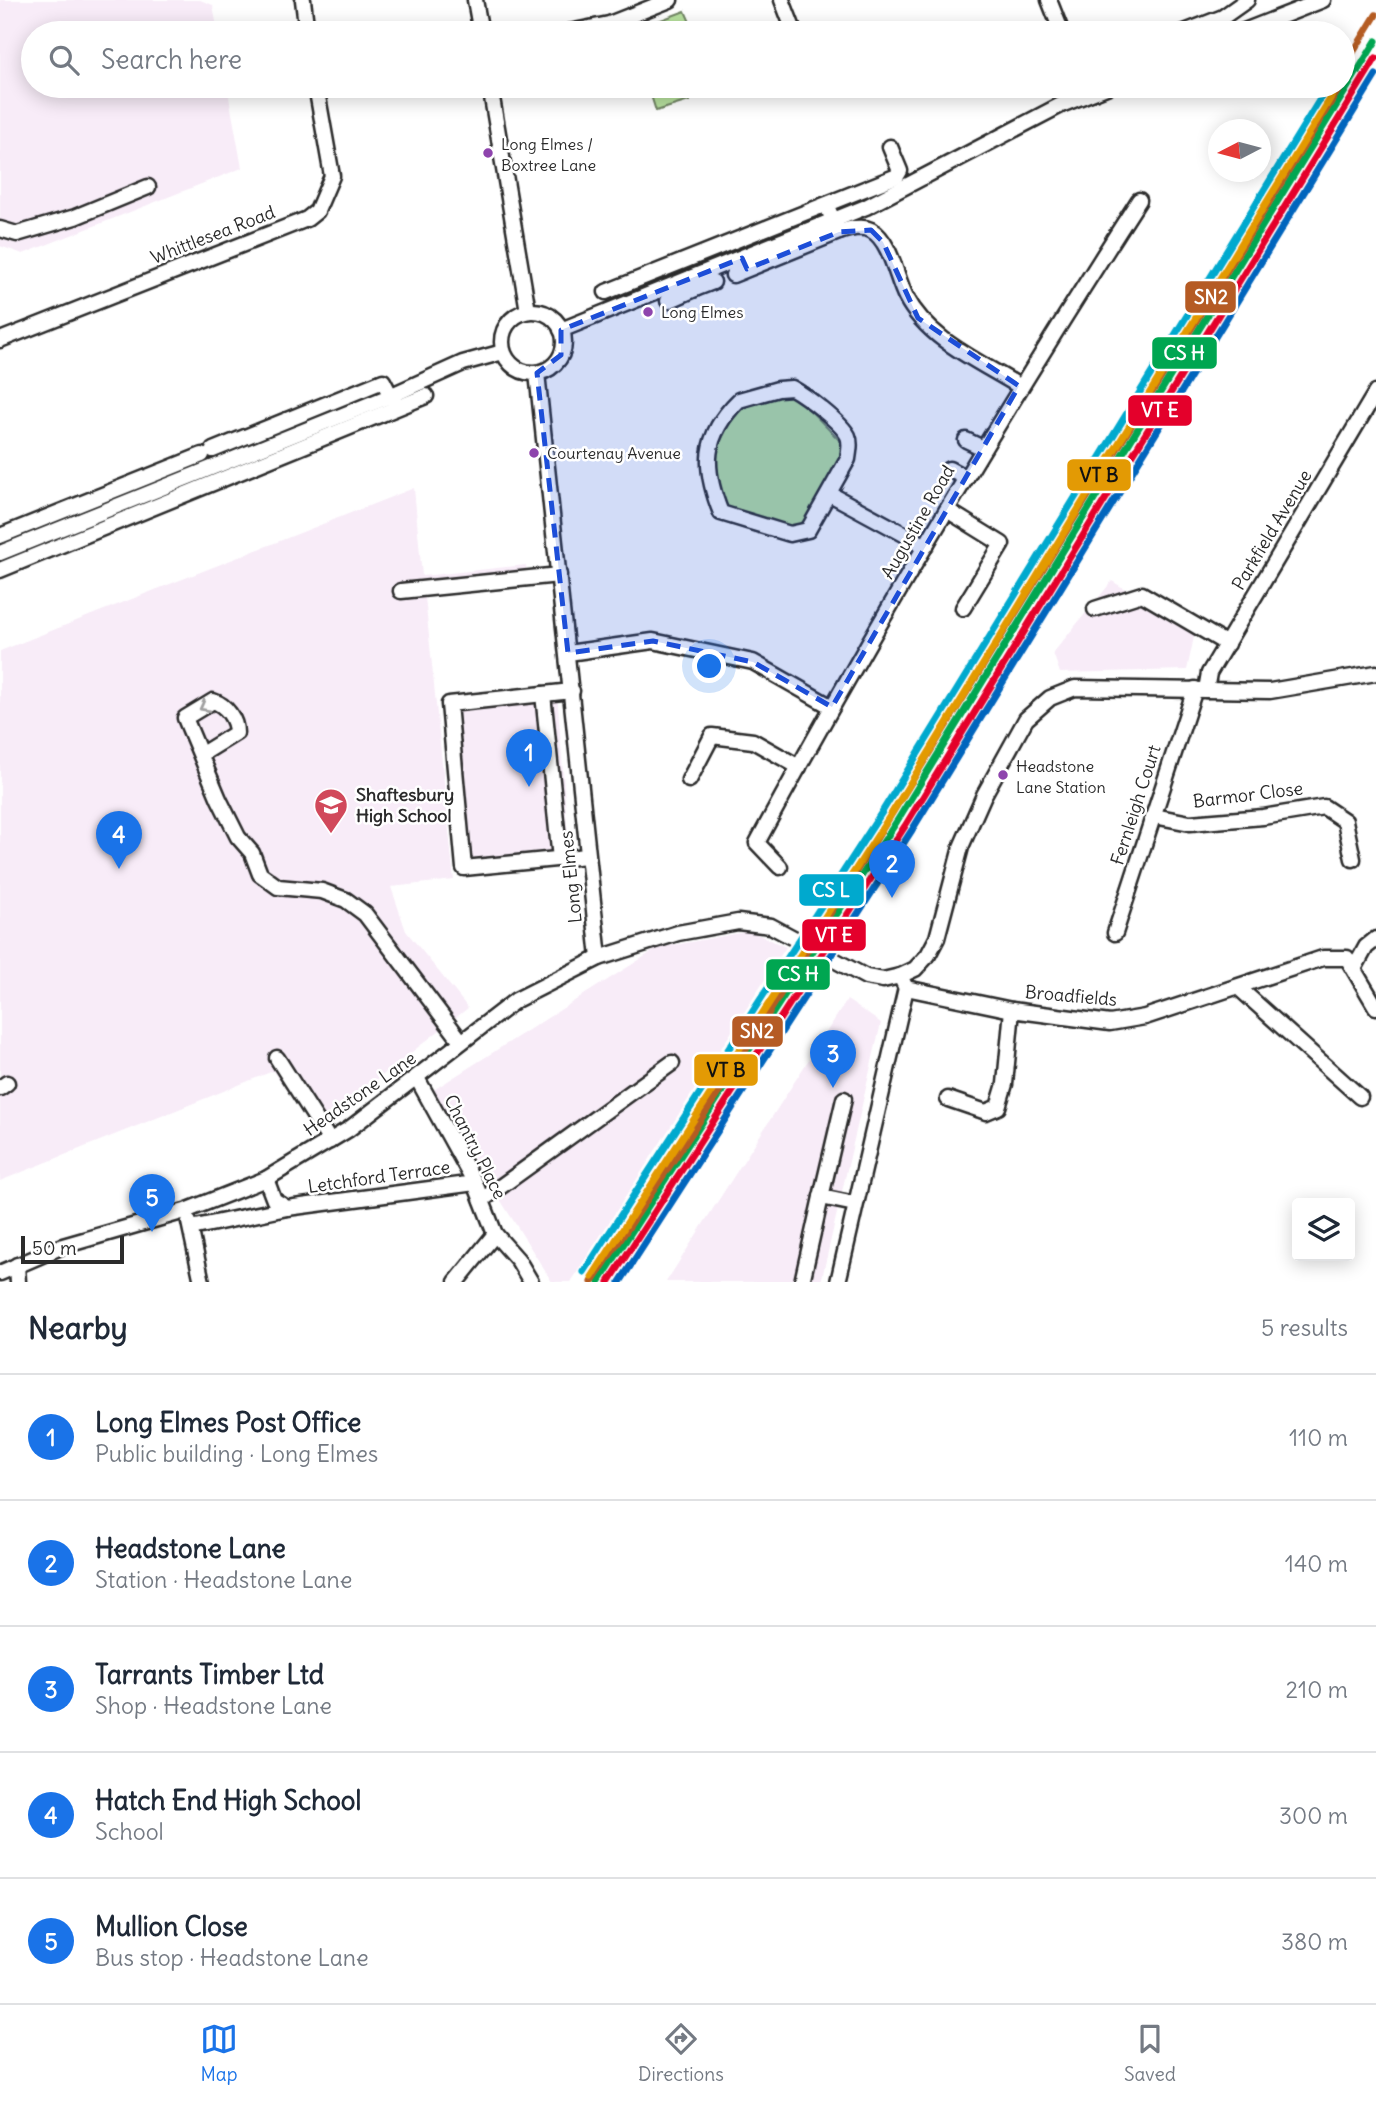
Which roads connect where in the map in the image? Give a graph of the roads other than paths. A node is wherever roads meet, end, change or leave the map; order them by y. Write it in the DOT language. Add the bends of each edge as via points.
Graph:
graph roads {
  1 [pos="303,0"];
  2 [pos="475,0"];
  3 [pos="670,0"];
  4 [pos="782,0"];
  5 [pos="1049,0"];
  6 [pos="1247,0"];
  7 [pos="1323,0"];
  8 [pos="306,21"];
  9 [pos="479,21"];
  10 [pos="617,21"];
  11 [pos="790,21"];
  12 [pos="1057,21"];
  13 [pos="1213,21"];
  14 [pos="1269,21"];
  15 [pos="318,98"];
  16 [pos="492,98"];
  17 [pos="1079,98"];
  18 [pos="890,146"];
  19 [pos="148,187"];
  20 [pos="1139,200"];
  21 [pos="833,220"];
  22 [pos="0,229"];
  23 [pos="655,273"];
  24 [pos="713,282"];
  25 [pos="693,284"];
  26 [pos="606,292"];
  27 [pos="664,295"];
  28 [pos="528,311"];
  29 [pos="561,330"];
  30 [pos="0,340"];
  31 [pos="503,352"];
  32 [pos="537,373"];
  33 [pos="1019,386"];
  34 [pos="1376,392"];
  35 [pos="426,396"];
  36 [pos="394,402"];
  37 [pos="966,440"];
  38 [pos="233,442"];
  39 [pos="983,448"];
  40 [pos="240,456"];
  41 [pos="210,463"];
  42 [pos="187,469"];
  43 [pos="949,469"];
  44 [pos="966,478"];
  45 [pos="830,494"];
  46 [pos="947,510"];
  47 [pos="0,536"];
  48 [pos="926,546"];
  49 [pos="0,553"];
  50 [pos="0,570"];
  51 [pos="559,575"];
  52 [pos="401,591"];
  53 [pos="963,608"];
  54 [pos="1096,608"];
  55 [pos="1227,644"];
  56 [pos="568,653"];
  57 [pos="1376,673"];
  58 [pos="1200,690"];
  59 [pos="572,691"];
  60 [pos="543,694"];
  61 [pos="832,707"];
  62 [pos="202,754"];
  63 [pos="799,767"];
  64 [pos="689,780"];
  65 [pos="1154,816"];
  66 [pos="587,856"];
  67 [pos="560,859"];
  68 [pos="1353,859"];
  69 [pos="780,867"];
  70 [pos="1115,933"];
  71 [pos="1376,940"];
  72 [pos="599,958"];
  73 [pos="1354,969"];
  74 [pos="903,982"];
  75 [pos="1239,988"];
  76 [pos="1376,1007"];
  77 [pos="1012,1010"];
  78 [pos="461,1041"];
  79 [pos="277,1058"];
  80 [pos="672,1063"];
  81 [pos="417,1078"];
  82 [pos="1360,1097"];
  83 [pos="844,1099"];
  84 [pos="948,1099"];
  85 [pos="330,1140"];
  86 [pos="266,1179"];
  87 [pos="475,1183"];
  88 [pos="821,1197"];
  89 [pos="482,1200"];
  90 [pos="855,1204"];
  91 [pos="287,1209"];
  92 [pos="185,1211"];
  93 [pos="191,1228"];
  94 [pos="495,1234"];
  95 [pos="16,1265"];
  96 [pos="0,1273"];
  97 [pos="18,1282"];
  98 [pos="202,1282"];
  99 [pos="456,1282"];
  100 [pos="530,1282"];
  101 [pos="802,1282"];
  102 [pos="838,1282"];
  1 -- 8 [label="street"];
  2 -- 9 [label="street"];
  3 -- 10 [label="street"];
  4 -- 11 [label="street"];
  5 -- 12 [label="street"];
  6 -- 13 [label="street"];
  7 -- 14 [label="street"];
  15 -- 30 [label="street, Whittlesea Road" via="332,176 317,211 307,219"];
  16 -- 28 [label="street"];
  17 -- 21 [label="street"];
  18 -- 21 [label="street" via="900,174"];
  19 -- 22 [label="street" via="75,217 17,234"];
  20 -- 33 [label="street, Augustine Road"];
  21 -- 23 [label="street"];
  21 -- 25 [label="street" via="741,267"];
  21 -- 33 [label="street" via="871,230 883,242 918,318"];
  23 -- 26 [label="street"];
  23 -- 27 [label="street"];
  24 -- 25 [label="street"];
  25 -- 27 [label="street"];
  27 -- 29 [label="street"];
  28 -- 29 [label="street" via="548,315"];
  28 -- 31 [label="street" via="508,323 501,342"];
  29 -- 32 [label="street" via="561,355 547,370"];
  31 -- 32 [label="street" via="516,369"];
  31 -- 36 [label="street" via="463,363"];
  32 -- 51 [label="street, Long Elmes"];
  33 -- 39 [label="street, Augustine Road"];
  34 -- 55 [label="street, Parkfield Avenue"];
  35 -- 36 [label="street"];
  36 -- 38 [label="street" via="383,381"];
  36 -- 40 [label="street"];
  36 -- 41 [label="street"];
  37 -- 39 [label="street"];
  38 -- 40 [label="street"];
  38 -- 41 [label="street"];
  39 -- 44 [label="street, Augustine Road"];
  40 -- 41 [label="street"];
  41 -- 42 [label="street"];
  41 -- 50 [label="street"];
  42 -- 47 [label="street"];
  42 -- 49 [label="street"];
  43 -- 44 [label="street"];
  44 -- 46 [label="street, Augustine Road"];
  45 -- 45 [label="street" via="808,530 799,534 721,513 707,454 738,400 792,388 848,435 848,458"];
  45 -- 48 [label="street"];
  46 -- 48 [label="street, Augustine Road"];
  46 -- 53 [label="street" via="1002,544"];
  48 -- 61 [label="street, Augustine Road"];
  51 -- 52 [label="street"];
  51 -- 56 [label="street, Long Elmes"];
  54 -- 55 [label="street" via="1142,594"];
  55 -- 58 [label="street, Parkfield Avenue"];
  56 -- 59 [label="street, Long Elmes"];
  56 -- 61 [label="street" via="653,641 753,662"];
  57 -- 58 [label="street" via="1270,691"];
  58 -- 65 [label="street, Fernleigh Court"];
  58 -- 74 [label="street" via="1075,688 1050,698 1026,719 969,827 937,938"];
  59 -- 60 [label="street"];
  59 -- 66 [label="street, Long Elmes"];
  60 -- 67 [label="street"];
  60 -- 67 [label="street" via="449,704 464,868"];
  61 -- 63 [label="street, Augustine Road"];
  62 -- 78 [label="street" via="219,799 260,874 278,887 322,891 346,900 365,914"];
  63 -- 64 [label="street" via="753,741 712,736"];
  63 -- 69 [label="street, Augustine Road" via="757,843"];
  65 -- 68 [label="street, Barmor Close" via="1190,823 1324,807 1345,821"];
  65 -- 70 [label="street, Fernleigh Court"];
  66 -- 67 [label="street"];
  66 -- 72 [label="street, Long Elmes"];
  71 -- 73 [label="street" via="1366,947"];
  72 -- 74 [label="street, Headstone Lane" via="678,933 738,922 771,926 857,974"];
  72 -- 78 [label="street, Headstone Lane" via="516,1000"];
  73 -- 75 [label="street, Broadfields" via="1347,958 1323,958"];
  73 -- 76 [label="street"];
  74 -- 77 [label="street, Broadfields"];
  74 -- 90 [label="street"];
  75 -- 77 [label="street, Broadfields" via="1110,1023"];
  75 -- 82 [label="street"];
  77 -- 84 [label="street" via="1005,1084 998,1107 986,1112"];
  78 -- 81 [label="street, Headstone Lane"];
  79 -- 85 [label="street"];
  80 -- 89 [label="street"];
  81 -- 85 [label="street, Headstone Lane"];
  81 -- 87 [label="street, Chantry Place"];
  83 -- 88 [label="street"];
  85 -- 86 [label="street, Headstone Lane"];
  86 -- 91 [label="street, Letchford Terrace" via="274,1200"];
  86 -- 92 [label="street, Headstone Lane"];
  87 -- 89 [label="street, Chantry Place"];
  87 -- 91 [label="street, Letchford Terrace"];
  88 -- 90 [label="street"];
  88 -- 101 [label="street"];
  89 -- 94 [label="street, Chantry Place"];
  90 -- 102 [label="street"];
  91 -- 93 [label="street, Letchford Terrace"];
  92 -- 93 [label="street"];
  92 -- 95 [label="street, Headstone Lane" via="63,1246"];
  93 -- 98 [label="street"];
  94 -- 99 [label="street"];
  94 -- 100 [label="street"];
  95 -- 96 [label="street, Headstone Lane"];
  95 -- 97 [label="street"];
}
